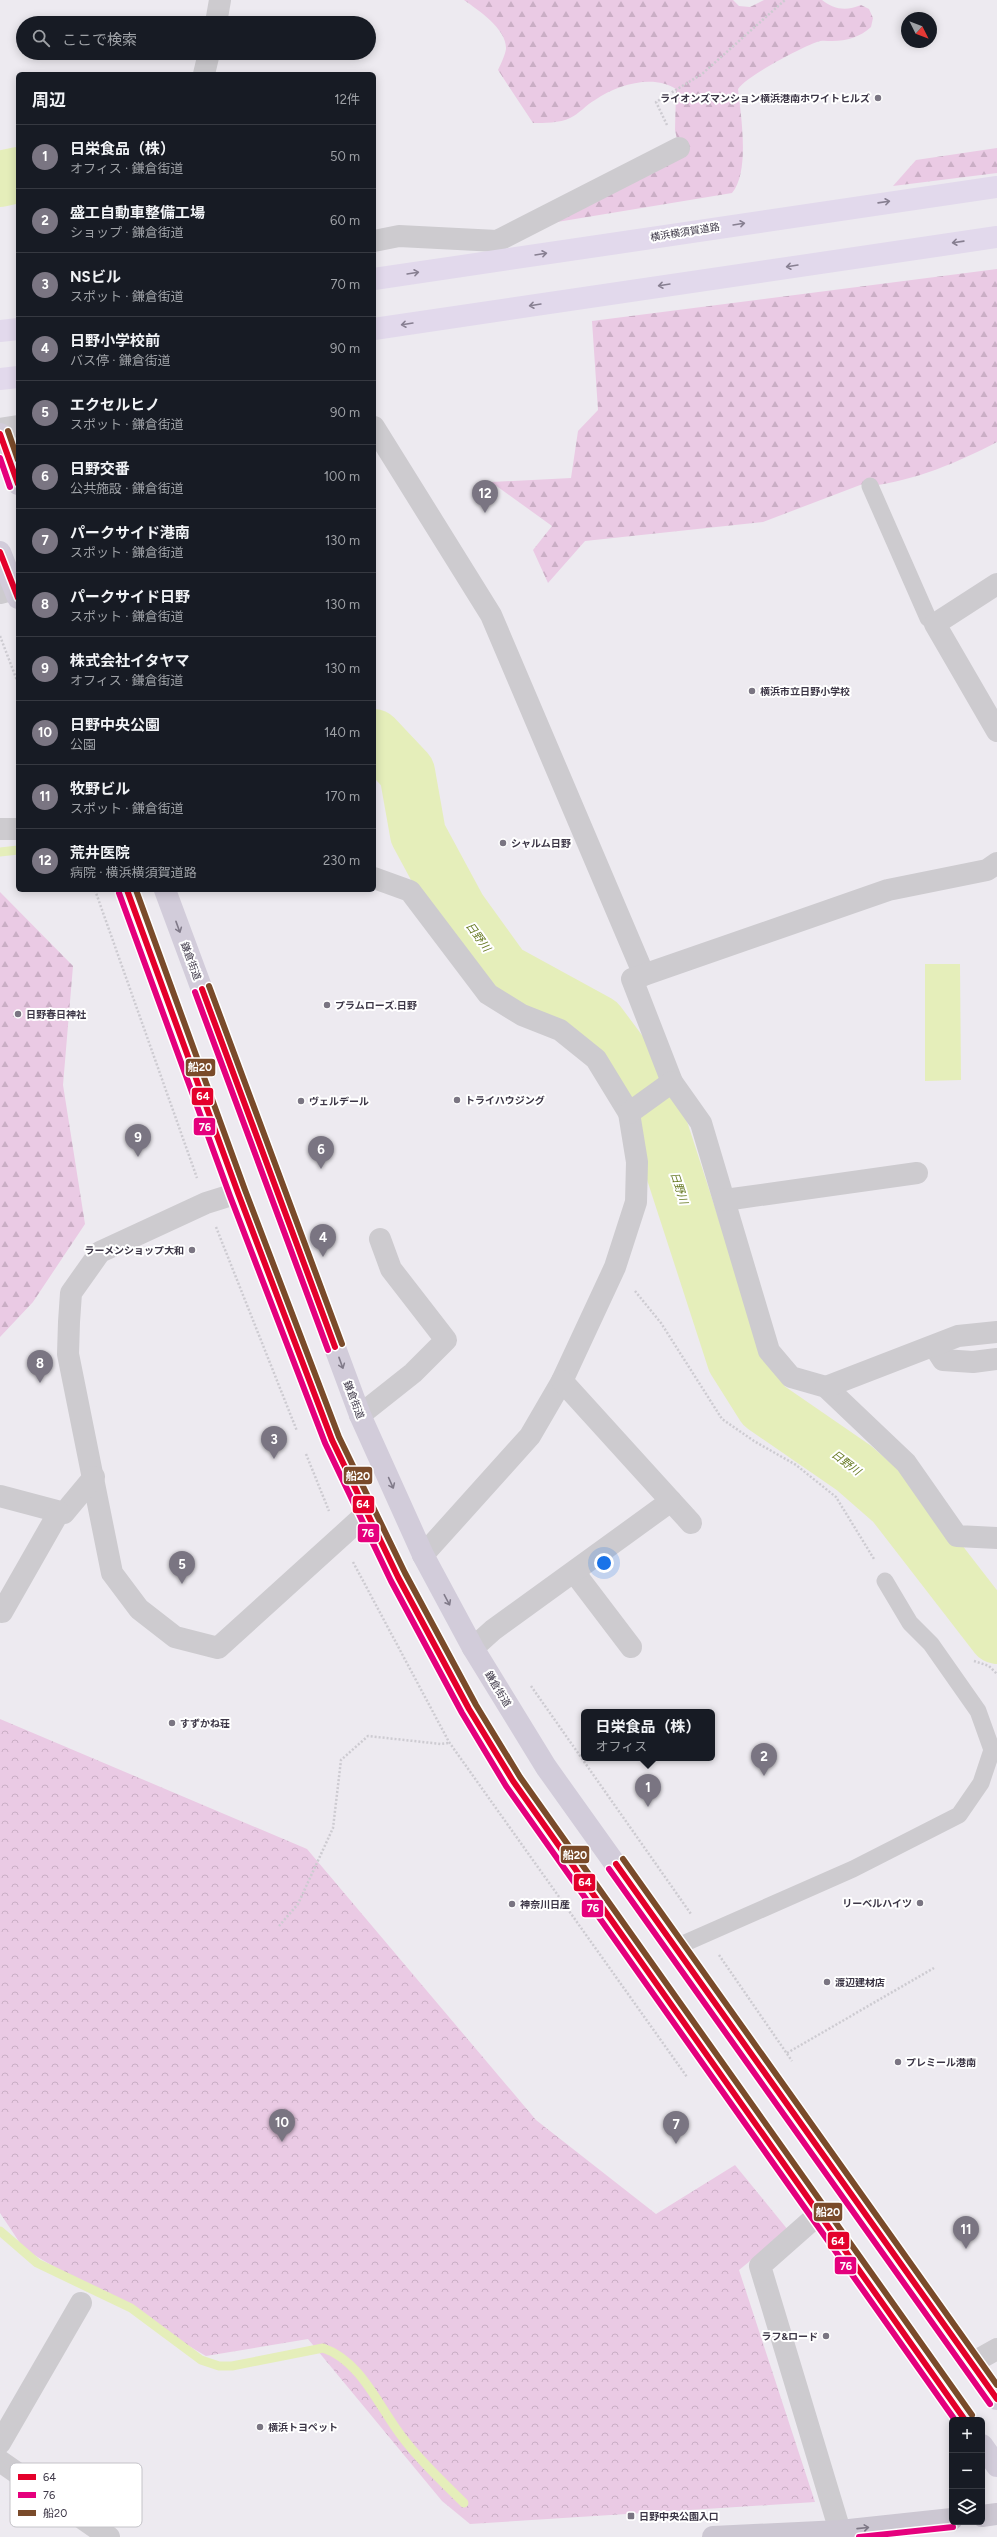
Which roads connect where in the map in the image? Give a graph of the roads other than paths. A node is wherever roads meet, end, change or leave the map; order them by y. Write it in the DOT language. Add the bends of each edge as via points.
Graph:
graph roads {
  1 [pos="220,0"];
  2 [pos="217,16"];
  3 [pos="207,60"];
  4 [pos="204,72"];
  5 [pos="679,148"];
  6 [pos="997,186"];
  7 [pos="997,237"];
  8 [pos="376,241"];
  9 [pos="376,279"];
  10 [pos="16,329"];
  11 [pos="376,329"];
  12 [pos="0,331"];
  13 [pos="16,377"];
  14 [pos="0,379"];
  15 [pos="16,426"];
  16 [pos="0,428"];
  17 [pos="376,430"];
  18 [pos="0,434"];
  19 [pos="16,478"];
  20 [pos="870,486"];
  21 [pos="0,552"];
  22 [pos="997,584"];
  23 [pos="11,593"];
  24 [pos="935,624"];
  25 [pos="997,731"];
  26 [pos="0,829"];
  27 [pos="16,829"];
  28 [pos="997,863"];
  29 [pos="376,879"];
  30 [pos="128,892"];
  31 [pos="166,892"];
  32 [pos="644,975"];
  33 [pos="672,1082"];
  34 [pos="630,1113"];
  35 [pos="917,1173"];
  36 [pos="238,1193"];
  37 [pos="725,1200"];
  38 [pos="380,1239"];
  39 [pos="997,1332"];
  40 [pos="934,1346"];
  41 [pos="997,1359"];
  42 [pos="562,1381"];
  43 [pos="826,1386"];
  44 [pos="360,1416"];
  45 [pos="94,1477"];
  46 [pos="0,1496"];
  47 [pos="671,1501"];
  48 [pos="59,1512"];
  49 [pos="367,1513"];
  50 [pos="692,1523"];
  51 [pos="997,1538"];
  52 [pos="423,1555"];
  53 [pos="574,1572"];
  54 [pos="885,1580"];
  55 [pos="2,1612"];
  56 [pos="631,1647"];
  57 [pos="473,1648"];
  58 [pos="676,1947"];
  59 [pos="820,2213"];
  60 [pos="80,2303"];
  61 [pos="997,2349"];
  62 [pos="972,2363"];
  63 [pos="997,2399"];
  64 [pos="963,2417"];
  65 [pos="0,2443"];
  66 [pos="985,2449"];
  67 [pos="0,2461"];
  68 [pos="997,2466"];
  69 [pos="10,2468"];
  70 [pos="997,2514"];
  71 [pos="985,2516"];
  72 [pos="949,2519"];
  73 [pos="95,2527"];
  74 [pos="840,2531"];
  75 [pos="109,2537"];
  76 [pos="713,2537"];
  1 -- 2 [label="street"];
  3 -- 4 [label="street"];
  5 -- 8 [label="street" via="497,241 399,236"];
  9 -- 6 [label="highway, 横浜横須賀道路, one-way"];
  7 -- 11 [label="highway, one-way"];
  10 -- 12 [label="highway"];
  13 -- 14 [label="highway"];
  15 -- 16 [label="street"];
  17 -- 32 [label="street" via="490,615"];
  18 -- 19 [label="main road"];
  20 -- 24 [label="lane" via="928,618"];
  21 -- 23 [label="main road"];
  22 -- 24 [label="street"];
  24 -- 25 [label="street"];
  26 -- 27 [label="street"];
  28 -- 32 [label="street" via="987,870 888,890"];
  29 -- 34 [label="street" via="410,891 488,994 522,1015 560,1030 596,1059"];
  30 -- 36 [label="main road"];
  31 -- 44 [label="main road, 鎌倉街道, one-way"];
  32 -- 33 [label="street" via="632,979"];
  33 -- 34 [label="street"];
  33 -- 37 [label="street" via="701,1123"];
  34 -- 42 [label="street" via="637,1162 636,1202 615,1267"];
  35 -- 37 [label="street"];
  36 -- 45 [label="street" via="206,1203 100,1252 71,1293 68,1354"];
  36 -- 49 [label="main road" via="332,1440"];
  37 -- 43 [label="street" via="769,1351 791,1377"];
  38 -- 44 [label="street" via="391,1269 446,1340 413,1373"];
  39 -- 40 [label="street" via="958,1336"];
  40 -- 41 [label="street" via="943,1360 973,1362"];
  40 -- 43 [label="street"];
  42 -- 47 [label="street"];
  42 -- 52 [label="street" via="530,1436"];
  43 -- 51 [label="street" via="906,1463 958,1536"];
  44 -- 52 [label="main road, 鎌倉街道, one-way"];
  45 -- 48 [label="street" via="64,1513"];
  45 -- 49 [label="street" via="112,1573 139,1609 175,1637 218,1648"];
  46 -- 48 [label="street"];
  47 -- 50 [label="street"];
  47 -- 53 [label="street"];
  48 -- 55 [label="street"];
  49 -- 59 [label="main road" via="381,1546 469,1708 513,1781"];
  52 -- 57 [label="main road, 鎌倉街道, one-way"];
  53 -- 56 [label="street"];
  53 -- 57 [label="street" via="493,1630"];
  54 -- 58 [label="lane" via="910,1623 931,1644 978,1711 992,1750 981,1783 959,1815 853,1869"];
  57 -- 58 [label="main road, 鎌倉街道" via="546,1767"];
  58 -- 62 [label="main road, 鎌倉街道"];
  59 -- 64 [label="main road"];
  59 -- 74 [label="street" via="760,2266"];
  60 -- 65 [label="street"];
  61 -- 62 [label="street"];
  62 -- 63 [label="main road, 鎌倉街道"];
  66 -- 68 [label="main road"];
  67 -- 69 [label="street"];
  70 -- 71 [label="street"];
  74 -- 72 [label="street, one-way"];
  73 -- 75 [label="street"];
  74 -- 76 [label="street"];
}
